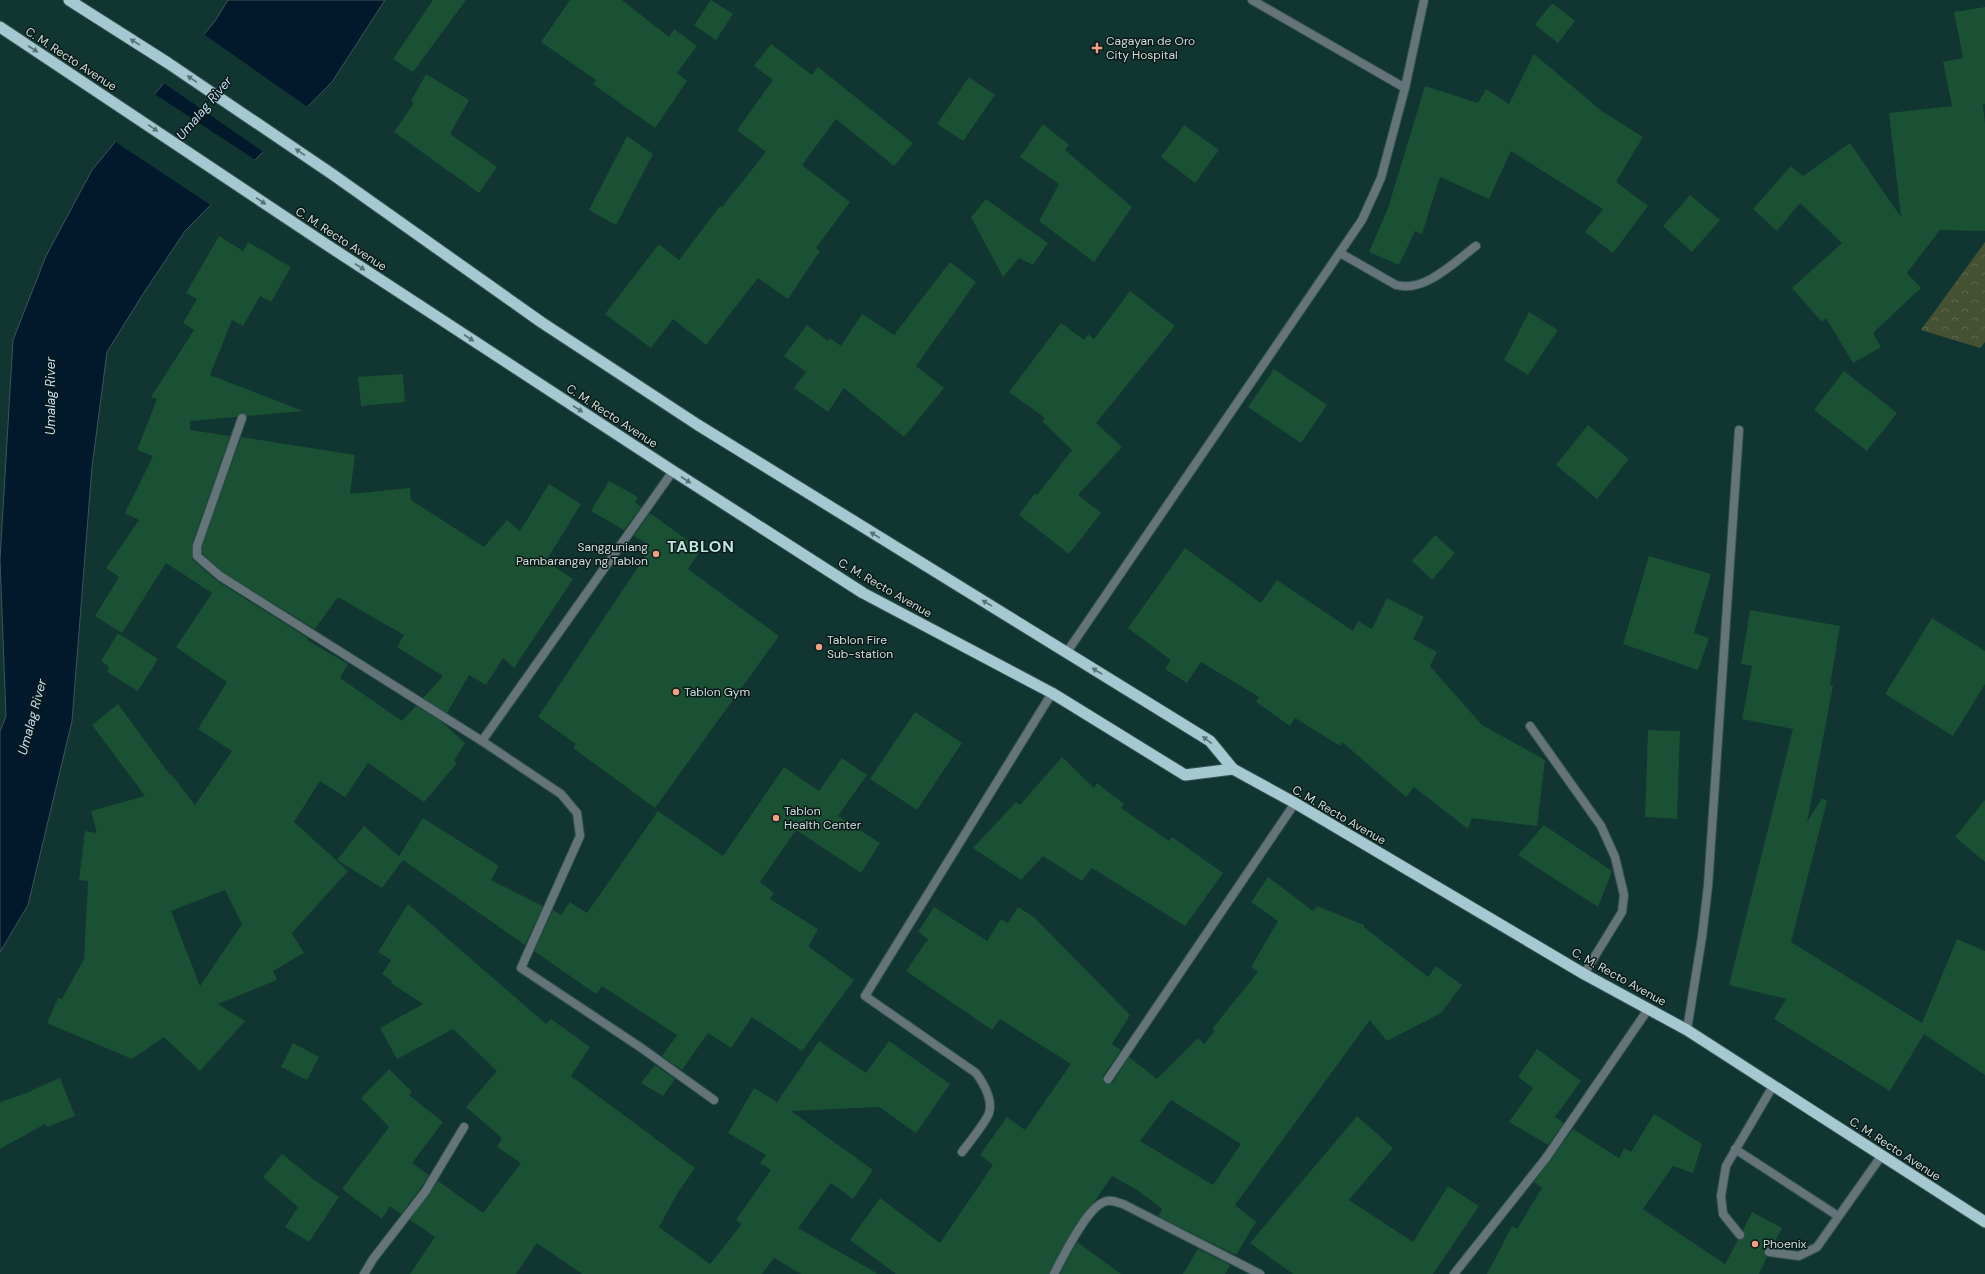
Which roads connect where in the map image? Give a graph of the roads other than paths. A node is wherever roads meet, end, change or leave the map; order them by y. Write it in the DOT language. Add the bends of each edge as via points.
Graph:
graph roads {
  1 [pos="69,0"];
  2 [pos="1252,0"];
  3 [pos="1424,0"];
  4 [pos="0,27"];
  5 [pos="1405,88"];
  6 [pos="1476,246"];
  7 [pos="1340,253"];
  8 [pos="242,418"];
  9 [pos="1739,430"];
  10 [pos="673,471"];
  11 [pos="1067,652"];
  12 [pos="1052,693"];
  13 [pos="1530,726"];
  14 [pos="482,741"];
  15 [pos="1233,769"];
  16 [pos="1295,803"];
  17 [pos="1584,974"];
  18 [pos="1649,1008"];
  19 [pos="1687,1030"];
  20 [pos="1108,1079"];
  21 [pos="1773,1086"];
  22 [pos="714,1100"];
  23 [pos="464,1127"];
  24 [pos="1736,1149"];
  25 [pos="962,1152"];
  26 [pos="1882,1155"];
  27 [pos="1838,1216"];
  28 [pos="1985,1222"];
  29 [pos="1740,1235"];
  30 [pos="1770,1252"];
  31 [pos="364,1274"];
  32 [pos="1054,1274"];
  33 [pos="1260,1274"];
  34 [pos="1454,1274"];
  11 -- 1 [label="highway, C. M. Recto Avenue, one-way" via="691,421 541,322 332,174 168,63"];
  2 -- 5 [label="street"];
  3 -- 5 [label="street"];
  4 -- 10 [label="highway, C. M. Recto Avenue, one-way" via="327,246"];
  5 -- 7 [label="street" via="1382,178 1362,220"];
  6 -- 7 [label="street" via="1430,280 1406,287"];
  7 -- 11 [label="street"];
  8 -- 14 [label="street" via="197,546 197,556 220,576"];
  9 -- 19 [label="street" via="1708,886"];
  10 -- 12 [label="highway, C. M. Recto Avenue, one-way" via="863,593"];
  10 -- 14 [label="street"];
  15 -- 11 [label="highway, C. M. Recto Avenue, one-way" via="1210,741"];
  12 -- 15 [label="highway, C. M. Recto Avenue" via="1185,775"];
  12 -- 25 [label="street" via="865,996 976,1073 984,1084 989,1114"];
  13 -- 17 [label="street" via="1601,826 1615,857 1624,895 1622,912"];
  14 -- 22 [label="street" via="561,794 576,813 580,836 521,968"];
  15 -- 16 [label="highway, C. M. Recto Avenue"];
  16 -- 17 [label="highway, C. M. Recto Avenue"];
  16 -- 20 [label="street"];
  17 -- 18 [label="highway, C. M. Recto Avenue"];
  18 -- 19 [label="highway, C. M. Recto Avenue"];
  18 -- 34 [label="street" via="1546,1158"];
  19 -- 21 [label="highway, C. M. Recto Avenue"];
  21 -- 24 [label="street"];
  21 -- 26 [label="highway, C. M. Recto Avenue"];
  23 -- 31 [label="street" via="426,1192"];
  24 -- 27 [label="street"];
  24 -- 29 [label="street" via="1726,1166 1720,1196 1723,1214"];
  26 -- 27 [label="street"];
  26 -- 28 [label="highway, C. M. Recto Avenue"];
  27 -- 30 [label="street" via="1817,1247 1800,1256"];
  32 -- 33 [label="street" via="1089,1214 1098,1204 1109,1200 1123,1204"];
}
